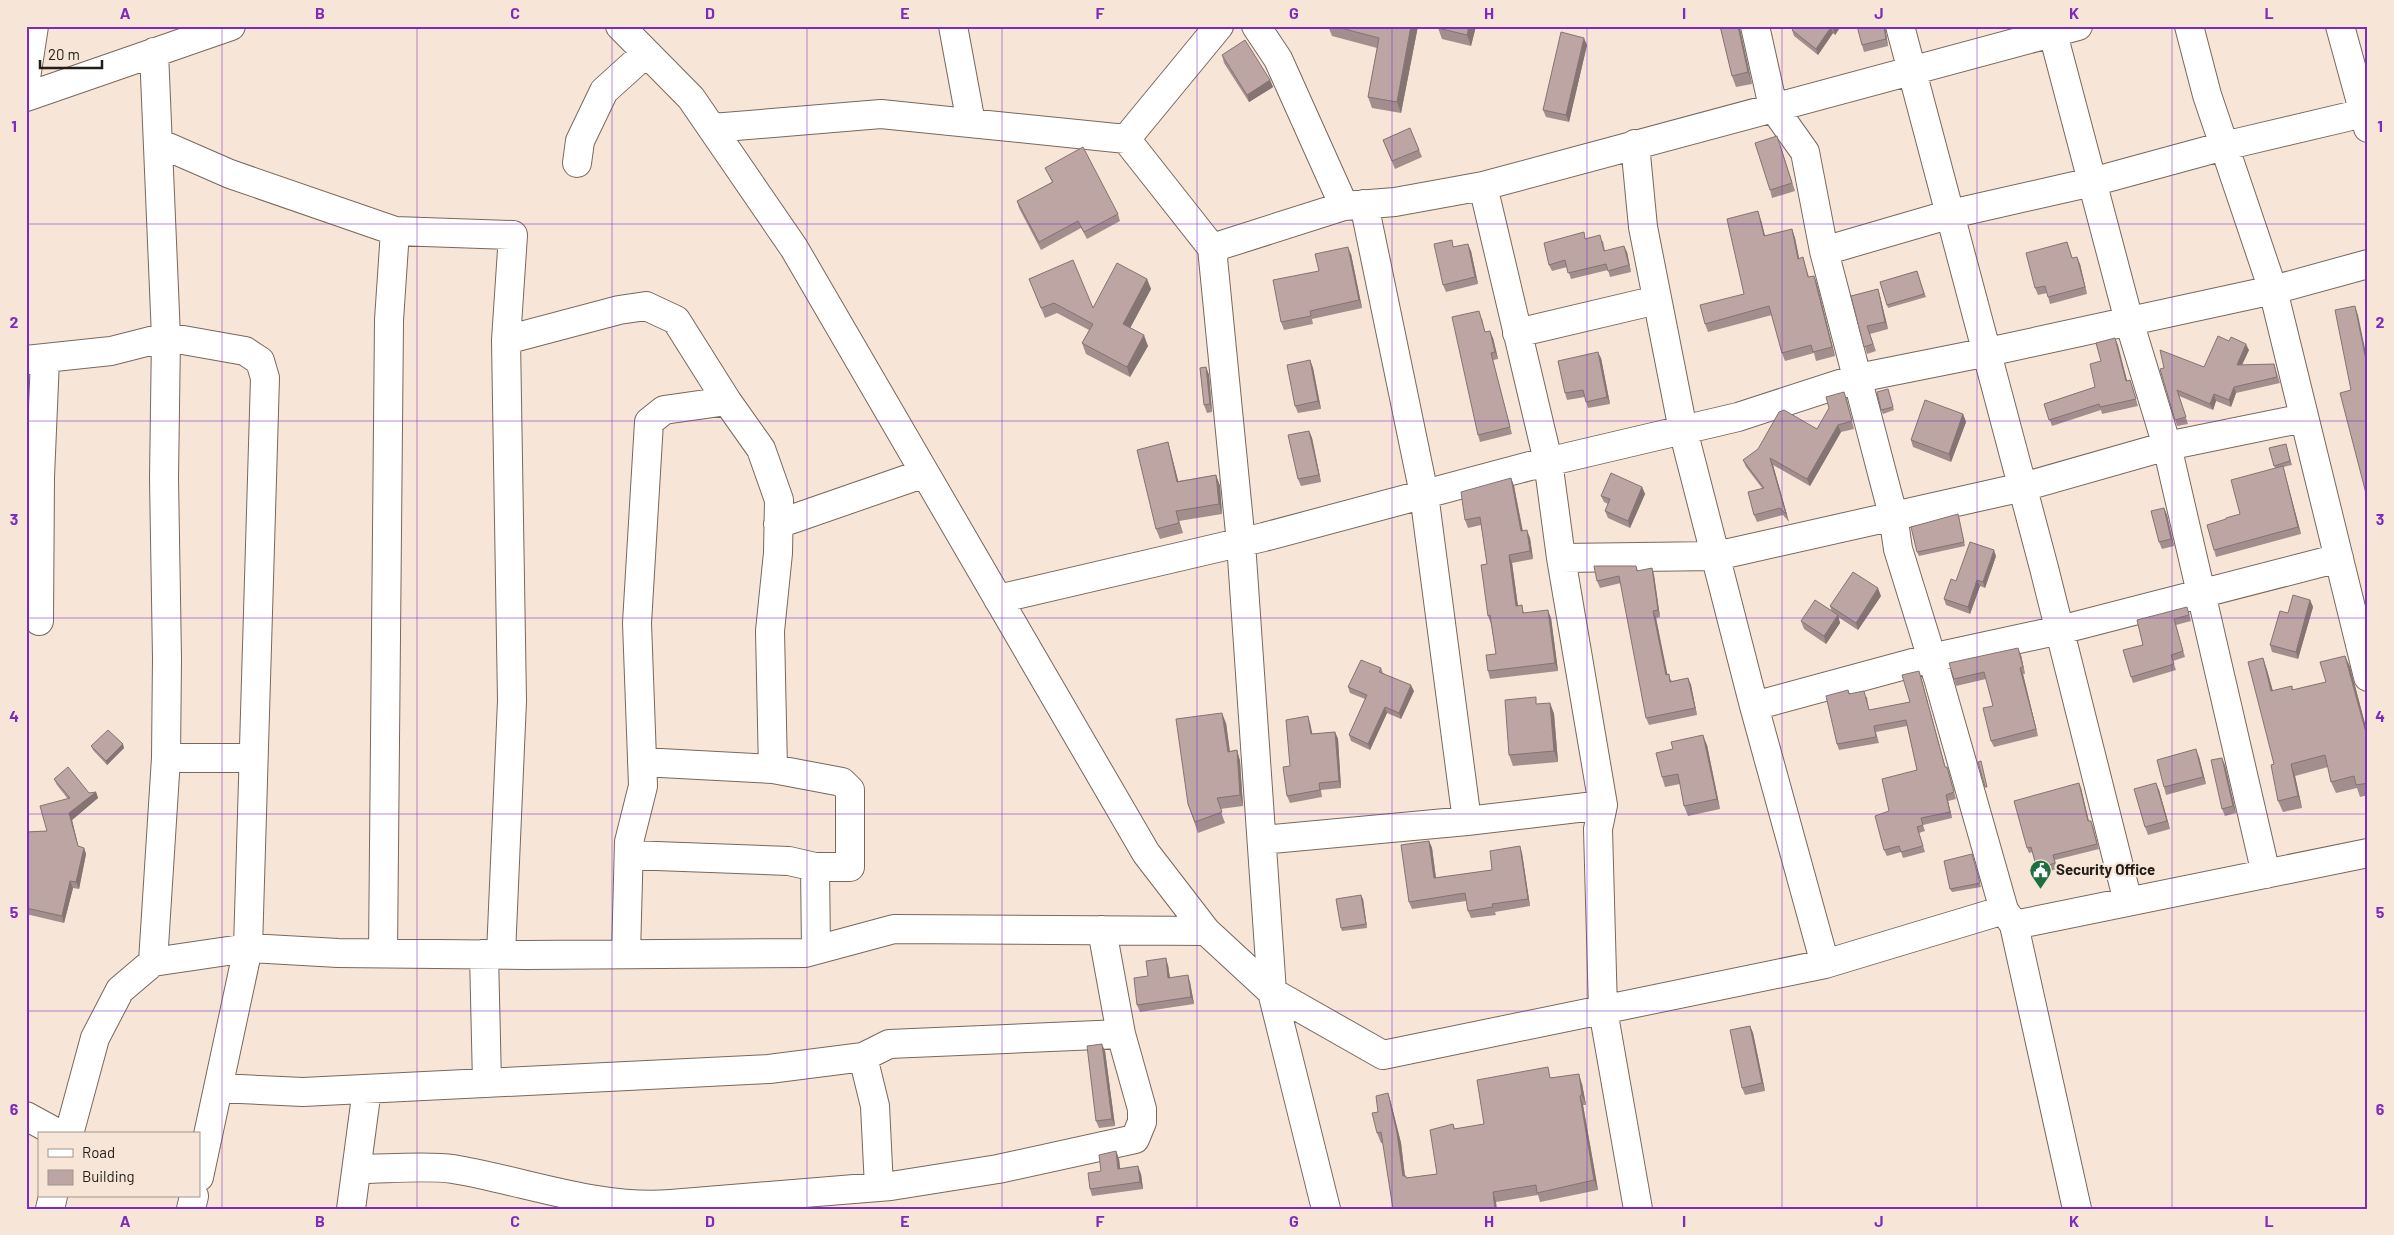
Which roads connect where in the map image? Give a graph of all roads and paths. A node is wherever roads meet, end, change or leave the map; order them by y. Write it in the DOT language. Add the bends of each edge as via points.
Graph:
graph roads {
  1 [pos="34,26"];
  2 [pos="231,26"];
  3 [pos="620,26"];
  4 [pos="953,26"];
  5 [pos="1219,26"];
  6 [pos="1256,26"];
  7 [pos="1755,26"];
  8 [pos="1900,26"];
  9 [pos="2189,26"];
  10 [pos="2340,26"];
  11 [pos="2061,28"];
  12 [pos="154,52"];
  13 [pos="646,53"];
  14 [pos="1912,71"];
  15 [pos="26,78"];
  16 [pos="26,96"];
  17 [pos="1773,107"];
  18 [pos="2367,118"];
  19 [pos="971,123"];
  20 [pos="712,128"];
  21 [pos="1126,139"];
  22 [pos="160,143"];
  23 [pos="1635,144"];
  24 [pos="2224,146"];
  25 [pos="577,163"];
  26 [pos="2092,182"];
  27 [pos="1483,186"];
  28 [pos="1354,205"];
  29 [pos="1950,214"];
  30 [pos="395,231"];
  31 [pos="1212,248"];
  32 [pos="1824,251"];
  33 [pos="2368,264"];
  34 [pos="2273,290"];
  35 [pos="1657,300"];
  36 [pos="2129,322"];
  37 [pos="1517,333"];
  38 [pos="166,337"];
  39 [pos="506,340"];
  40 [pos="1988,352"];
  41 [pos="36,359"];
  42 [pos="1858,378"];
  43 [pos="728,402"];
  44 [pos="2304,418"];
  45 [pos="1683,430"];
  46 [pos="2167,446"];
  47 [pos="1548,462"];
  48 [pos="925,474"];
  49 [pos="33,478"];
  50 [pos="2023,487"];
  51 [pos="1424,494"];
  52 [pos="1893,515"];
  53 [pos="778,524"];
  54 [pos="1240,543"];
  55 [pos="1716,556"];
  56 [pos="1561,558"];
  57 [pos="2339,558"];
  58 [pos="2200,594"];
  59 [pos="998,599"];
  60 [pos="39,621"];
  61 [pos="2060,630"];
  62 [pos="1931,658"];
  63 [pos="2368,677"];
  64 [pos="1754,706"];
  65 [pos="166,758"];
  66 [pos="253,758"];
  67 [pos="642,762"];
  68 [pos="773,769"];
  69 [pos="1603,805"];
  70 [pos="1467,821"];
  71 [pos="1262,840"];
  72 [pos="2368,853"];
  73 [pos="629,855"];
  74 [pos="815,867"];
  75 [pos="2266,874"];
  76 [pos="2128,902"];
  77 [pos="2009,918"];
  78 [pos="1102,930"];
  79 [pos="1206,931"];
  80 [pos="248,948"];
  81 [pos="816,950"];
  82 [pos="383,953"];
  83 [pos="493,954"];
  84 [pos="626,954"];
  85 [pos="153,962"];
  86 [pos="1826,964"];
  87 [pos="1272,992"];
  88 [pos="1603,1010"];
  89 [pos="1121,1034"];
  90 [pos="863,1057"];
  91 [pos="487,1083"];
  92 [pos="220,1088"];
  93 [pos="367,1089"];
  94 [pos="26,1116"];
  95 [pos="55,1132"];
  96 [pos="69,1132"];
  97 [pos="357,1169"];
  98 [pos="200,1173"];
  99 [pos="879,1187"];
  100 [pos="552,1200"];
  101 [pos="671,1206"];
  102 [pos="352,1209"];
  103 [pos="1326,1209"];
  104 [pos="1638,1209"];
  105 [pos="2077,1209"];
  1 -- 15 [label="street"];
  2 -- 12 [label="street"];
  3 -- 13 [label="street"];
  4 -- 19 [label="street"];
  5 -- 21 [label="street"];
  6 -- 28 [label="street" via="1278,60"];
  7 -- 17 [label="street"];
  8 -- 14 [label="street"];
  9 -- 24 [label="street"];
  10 -- 18 [label="street"];
  11 -- 14 [label="street"];
  11 -- 26 [label="street"];
  12 -- 16 [label="street"];
  12 -- 22 [label="street"];
  13 -- 20 [label="street" via="691,98"];
  13 -- 25 [label="street" via="604,91 580,141"];
  14 -- 17 [label="street"];
  14 -- 29 [label="street"];
  17 -- 23 [label="street"];
  17 -- 32 [label="street" via="1805,152"];
  18 -- 24 [label="street"];
  19 -- 20 [label="street" via="881,114"];
  19 -- 21 [label="street"];
  20 -- 48 [label="street" via="794,248"];
  21 -- 31 [label="street"];
  22 -- 30 [label="street" via="230,174"];
  22 -- 38 [label="street"];
  23 -- 27 [label="street"];
  23 -- 35 [label="street" via="1643,227"];
  24 -- 26 [label="street"];
  24 -- 34 [label="street"];
  26 -- 29 [label="street"];
  26 -- 36 [label="street"];
  27 -- 28 [label="street" via="1395,202"];
  27 -- 37 [label="street"];
  28 -- 31 [label="street"];
  28 -- 51 [label="street"];
  29 -- 32 [label="street"];
  29 -- 40 [label="street"];
  30 -- 39 [label="street" via="513,235"];
  30 -- 82 [label="street" via="390,320"];
  31 -- 54 [label="street"];
  32 -- 42 [label="street"];
  33 -- 34 [label="street"];
  34 -- 36 [label="street"];
  34 -- 44 [label="street"];
  35 -- 37 [label="street"];
  35 -- 45 [label="street"];
  36 -- 40 [label="street"];
  36 -- 46 [label="street"];
  37 -- 47 [label="street"];
  38 -- 41 [label="street" via="111,352"];
  38 -- 65 [label="street"];
  38 -- 66 [label="street" via="245,351 260,361 265,378"];
  39 -- 43 [label="street" via="646,306 676,320"];
  39 -- 83 [label="street" via="512,700"];
  40 -- 42 [label="street"];
  40 -- 50 [label="street"];
  41 -- 49 [label="street"];
  42 -- 45 [label="street" via="1738,417"];
  42 -- 52 [label="street"];
  43 -- 53 [label="street" via="761,449 779,500"];
  43 -- 67 [label="street" via="664,410 649,422 637,622"];
  44 -- 46 [label="street"];
  44 -- 57 [label="street"];
  45 -- 47 [label="street"];
  45 -- 55 [label="street"];
  46 -- 50 [label="street"];
  46 -- 58 [label="street"];
  47 -- 51 [label="street"];
  47 -- 56 [label="street"];
  48 -- 53 [label="street"];
  48 -- 59 [label="street"];
  49 -- 60 [label="street"];
  50 -- 52 [label="street"];
  50 -- 61 [label="street"];
  51 -- 54 [label="street"];
  51 -- 70 [label="street"];
  52 -- 55 [label="street"];
  52 -- 62 [label="street" via="1898,549"];
  53 -- 68 [label="street" via="770,630"];
  54 -- 59 [label="street"];
  54 -- 71 [label="street"];
  55 -- 56 [label="street"];
  55 -- 64 [label="street"];
  56 -- 69 [label="street"];
  57 -- 58 [label="street"];
  57 -- 63 [label="street"];
  58 -- 61 [label="street"];
  58 -- 75 [label="street"];
  59 -- 79 [label="street" via="1146,853"];
  61 -- 62 [label="street"];
  61 -- 76 [label="street"];
  62 -- 64 [label="street"];
  62 -- 77 [label="street"];
  64 -- 86 [label="street"];
  65 -- 66 [label="street"];
  65 -- 85 [label="street"];
  66 -- 80 [label="street"];
  67 -- 68 [label="street"];
  67 -- 73 [label="street" via="643,786 628,842"];
  68 -- 74 [label="street" via="842,782 850,790 850,867"];
  69 -- 70 [label="street"];
  69 -- 88 [label="street" via="1598,829"];
  70 -- 71 [label="street"];
  71 -- 87 [label="street"];
  72 -- 75 [label="street"];
  73 -- 74 [label="street" via="789,861"];
  73 -- 84 [label="street"];
  74 -- 81 [label="street"];
  75 -- 76 [label="street"];
  76 -- 77 [label="street"];
  77 -- 86 [label="street"];
  77 -- 105 [label="street"];
  78 -- 79 [label="street"];
  78 -- 81 [label="street" via="894,929"];
  78 -- 89 [label="street"];
  79 -- 87 [label="street"];
  80 -- 82 [label="street"];
  80 -- 85 [label="street"];
  80 -- 92 [label="street"];
  81 -- 84 [label="street" via="805,953"];
  82 -- 83 [label="street"];
  83 -- 84 [label="street"];
  83 -- 91 [label="street"];
  85 -- 96 [label="street" via="120,990 96,1038"];
  86 -- 88 [label="street"];
  87 -- 88 [label="street" via="1383,1055"];
  87 -- 103 [label="street"];
  88 -- 104 [label="street"];
  89 -- 90 [label="street" via="889,1044"];
  89 -- 99 [label="street" via="1142,1110 1142,1122 1135,1139 998,1169"];
  90 -- 91 [label="street" via="769,1069"];
  90 -- 99 [label="street" via="875,1106"];
  91 -- 93 [label="street"];
  92 -- 93 [label="street" via="303,1092"];
  92 -- 98 [label="street"];
  93 -- 97 [label="street"];
  94 -- 95 [label="street"];
  97 -- 100 [label="street" via="451,1169"];
  97 -- 102 [label="street"];
  99 -- 101 [label="street"];
  100 -- 101 [label="street"];
}
